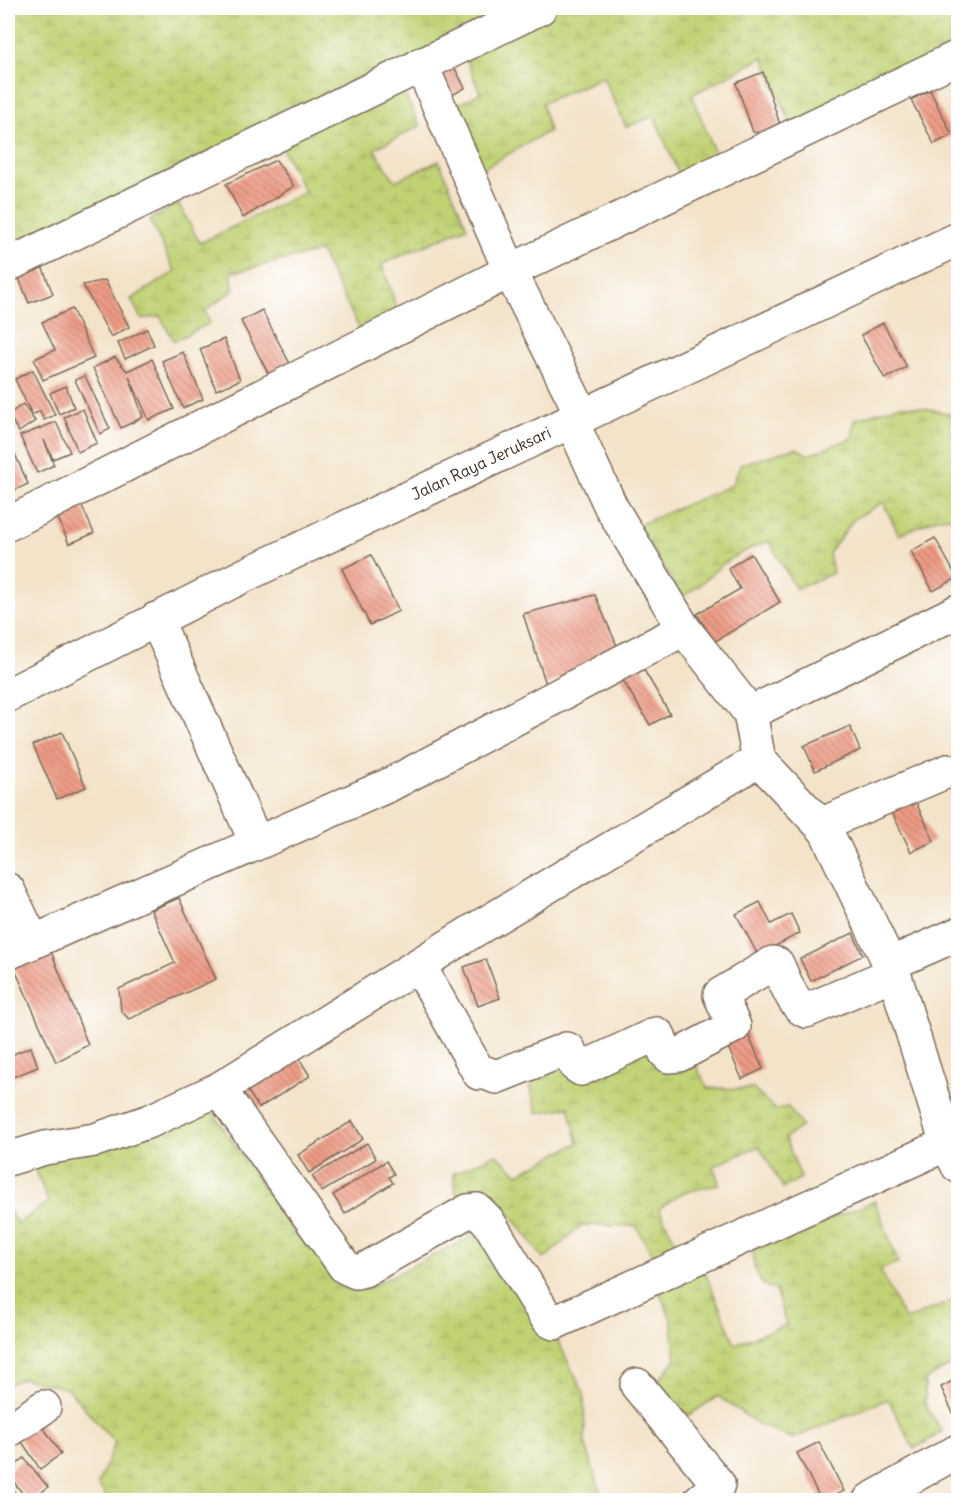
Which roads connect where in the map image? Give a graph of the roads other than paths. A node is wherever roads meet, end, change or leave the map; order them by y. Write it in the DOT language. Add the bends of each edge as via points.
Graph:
graph roads {
  1 [pos="540,8"];
  2 [pos="958,57"];
  3 [pos="422,64"];
  4 [pos="958,239"];
  5 [pos="8,265"];
  6 [pos="510,271"];
  7 [pos="577,417"];
  8 [pos="8,524"];
  9 [pos="958,611"];
  10 [pos="156,619"];
  11 [pos="684,629"];
  12 [pos="8,695"];
  13 [pos="750,713"];
  14 [pos="759,760"];
  15 [pos="958,771"];
  16 [pos="822,824"];
  17 [pos="256,842"];
  18 [pos="8,890"];
  19 [pos="958,934"];
  20 [pos="20,947"];
  21 [pos="897,963"];
  22 [pos="418,965"];
  23 [pos="219,1089"];
  24 [pos="953,1155"];
  25 [pos="8,1159"];
  26 [pos="637,1385"];
  27 [pos="44,1407"];
  28 [pos="8,1431"];
  29 [pos="958,1451"];
  30 [pos="700,1500"];
  31 [pos="870,1500"];
  1 -- 3 [label="street"];
  2 -- 6 [label="street"];
  3 -- 5 [label="street"];
  3 -- 6 [label="street"];
  4 -- 7 [label="street, Jalan Raya Jeruksari"];
  6 -- 7 [label="street"];
  6 -- 8 [label="street"];
  7 -- 10 [label="street, Jalan Raya Jeruksari"];
  7 -- 11 [label="street" via="611,507"];
  9 -- 13 [label="street"];
  10 -- 12 [label="street, Jalan Raya Jeruksari"];
  10 -- 17 [label="street"];
  11 -- 13 [label="street"];
  11 -- 17 [label="street" via="388,785"];
  13 -- 14 [label="street"];
  14 -- 16 [label="street"];
  14 -- 22 [label="street"];
  15 -- 16 [label="street" via="948,771"];
  16 -- 21 [label="street"];
  17 -- 20 [label="street"];
  18 -- 20 [label="street"];
  19 -- 21 [label="street"];
  21 -- 22 [label="street" via="806,1011 800,1010 773,963 720,995 734,1026 679,1055 669,1056 658,1036 652,1035 581,1069 566,1049 495,1077 479,1073"];
  21 -- 24 [label="street"];
  22 -- 23 [label="street"];
  23 -- 24 [label="street" via="345,1267 356,1272 364,1270 468,1211 477,1210 554,1323"];
  23 -- 25 [label="street" via="150,1121 95,1140"];
  26 -- 30 [label="street" via="718,1484"];
  27 -- 28 [label="street"];
  29 -- 31 [label="street"];
}
